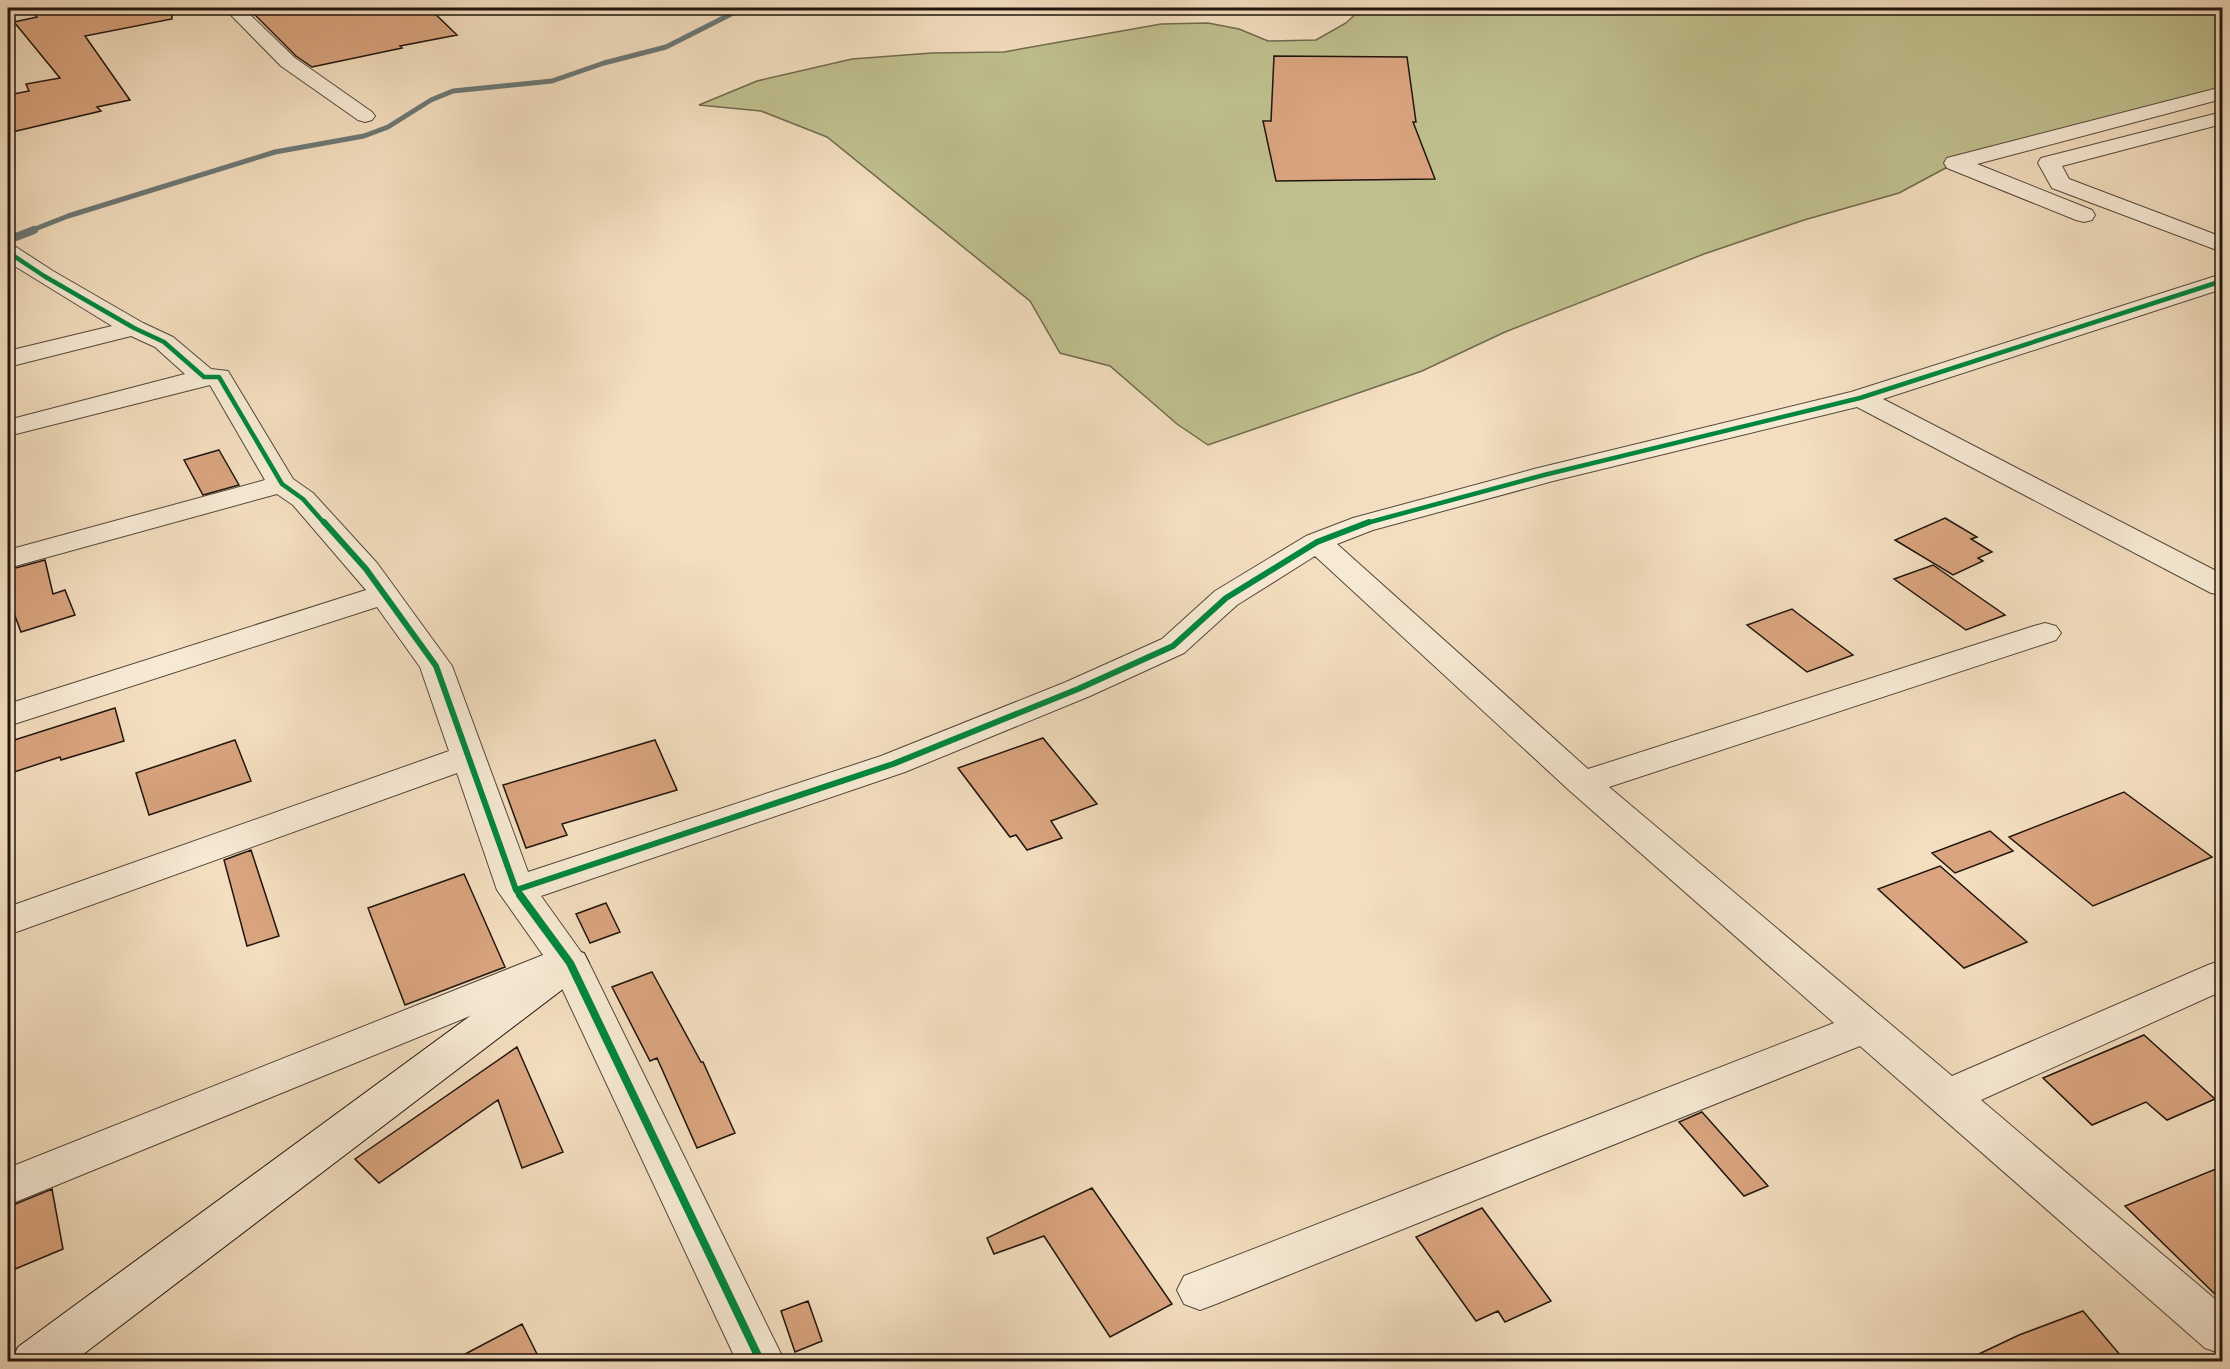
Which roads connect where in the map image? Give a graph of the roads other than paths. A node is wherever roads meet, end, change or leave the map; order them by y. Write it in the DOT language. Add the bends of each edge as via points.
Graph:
graph roads {
  1 [pos="233,8"];
  2 [pos="2223,93"];
  3 [pos="365,116"];
  4 [pos="2223,117"];
  5 [pos="2122,230"];
  6 [pos="2216,239"];
  7 [pos="8,252"];
  8 [pos="2219,272"];
  9 [pos="134,328"];
  10 [pos="8,359"];
  11 [pos="204,377"];
  12 [pos="1860,398"];
  13 [pos="8,428"];
  14 [pos="282,484"];
  15 [pos="1317,542"];
  16 [pos="8,559"];
  17 [pos="2223,586"];
  18 [pos="385,594"];
  19 [pos="2045,633"];
  20 [pos="8,715"];
  21 [pos="468,757"];
  22 [pos="1582,783"];
  23 [pos="516,890"];
  24 [pos="8,921"];
  25 [pos="569,962"];
  26 [pos="2223,975"];
  27 [pos="1866,1027"];
  28 [pos="1947,1097"];
  29 [pos="8,1187"];
  30 [pos="1200,1290"];
  31 [pos="2223,1333"];
  32 [pos="36,1362"];
  33 [pos="761,1362"];
  1 -- 3 [label="street" via="288,62"];
  2 -- 5 [label="street" via="1955,163"];
  4 -- 6 [label="street" via="2049,163 2060,183"];
  7 -- 9 [label="street"];
  8 -- 12 [label="street"];
  9 -- 10 [label="street"];
  9 -- 11 [label="street" via="164,342"];
  11 -- 13 [label="street"];
  11 -- 14 [label="street" via="219,377"];
  12 -- 15 [label="street" via="1533,478 1363,524"];
  12 -- 17 [label="street"];
  14 -- 16 [label="street"];
  14 -- 18 [label="street" via="303,499"];
  15 -- 22 [label="street"];
  15 -- 23 [label="street" via="1226,598 1173,646 1078,688 892,764"];
  18 -- 20 [label="street"];
  18 -- 21 [label="street" via="436,666"];
  19 -- 22 [label="street"];
  21 -- 23 [label="street"];
  21 -- 24 [label="street"];
  22 -- 27 [label="street"];
  23 -- 25 [label="street"];
  25 -- 29 [label="street"];
  25 -- 32 [label="street"];
  25 -- 33 [label="street"];
  26 -- 28 [label="street"];
  27 -- 28 [label="street"];
  27 -- 30 [label="street"];
  28 -- 31 [label="street"];
}
